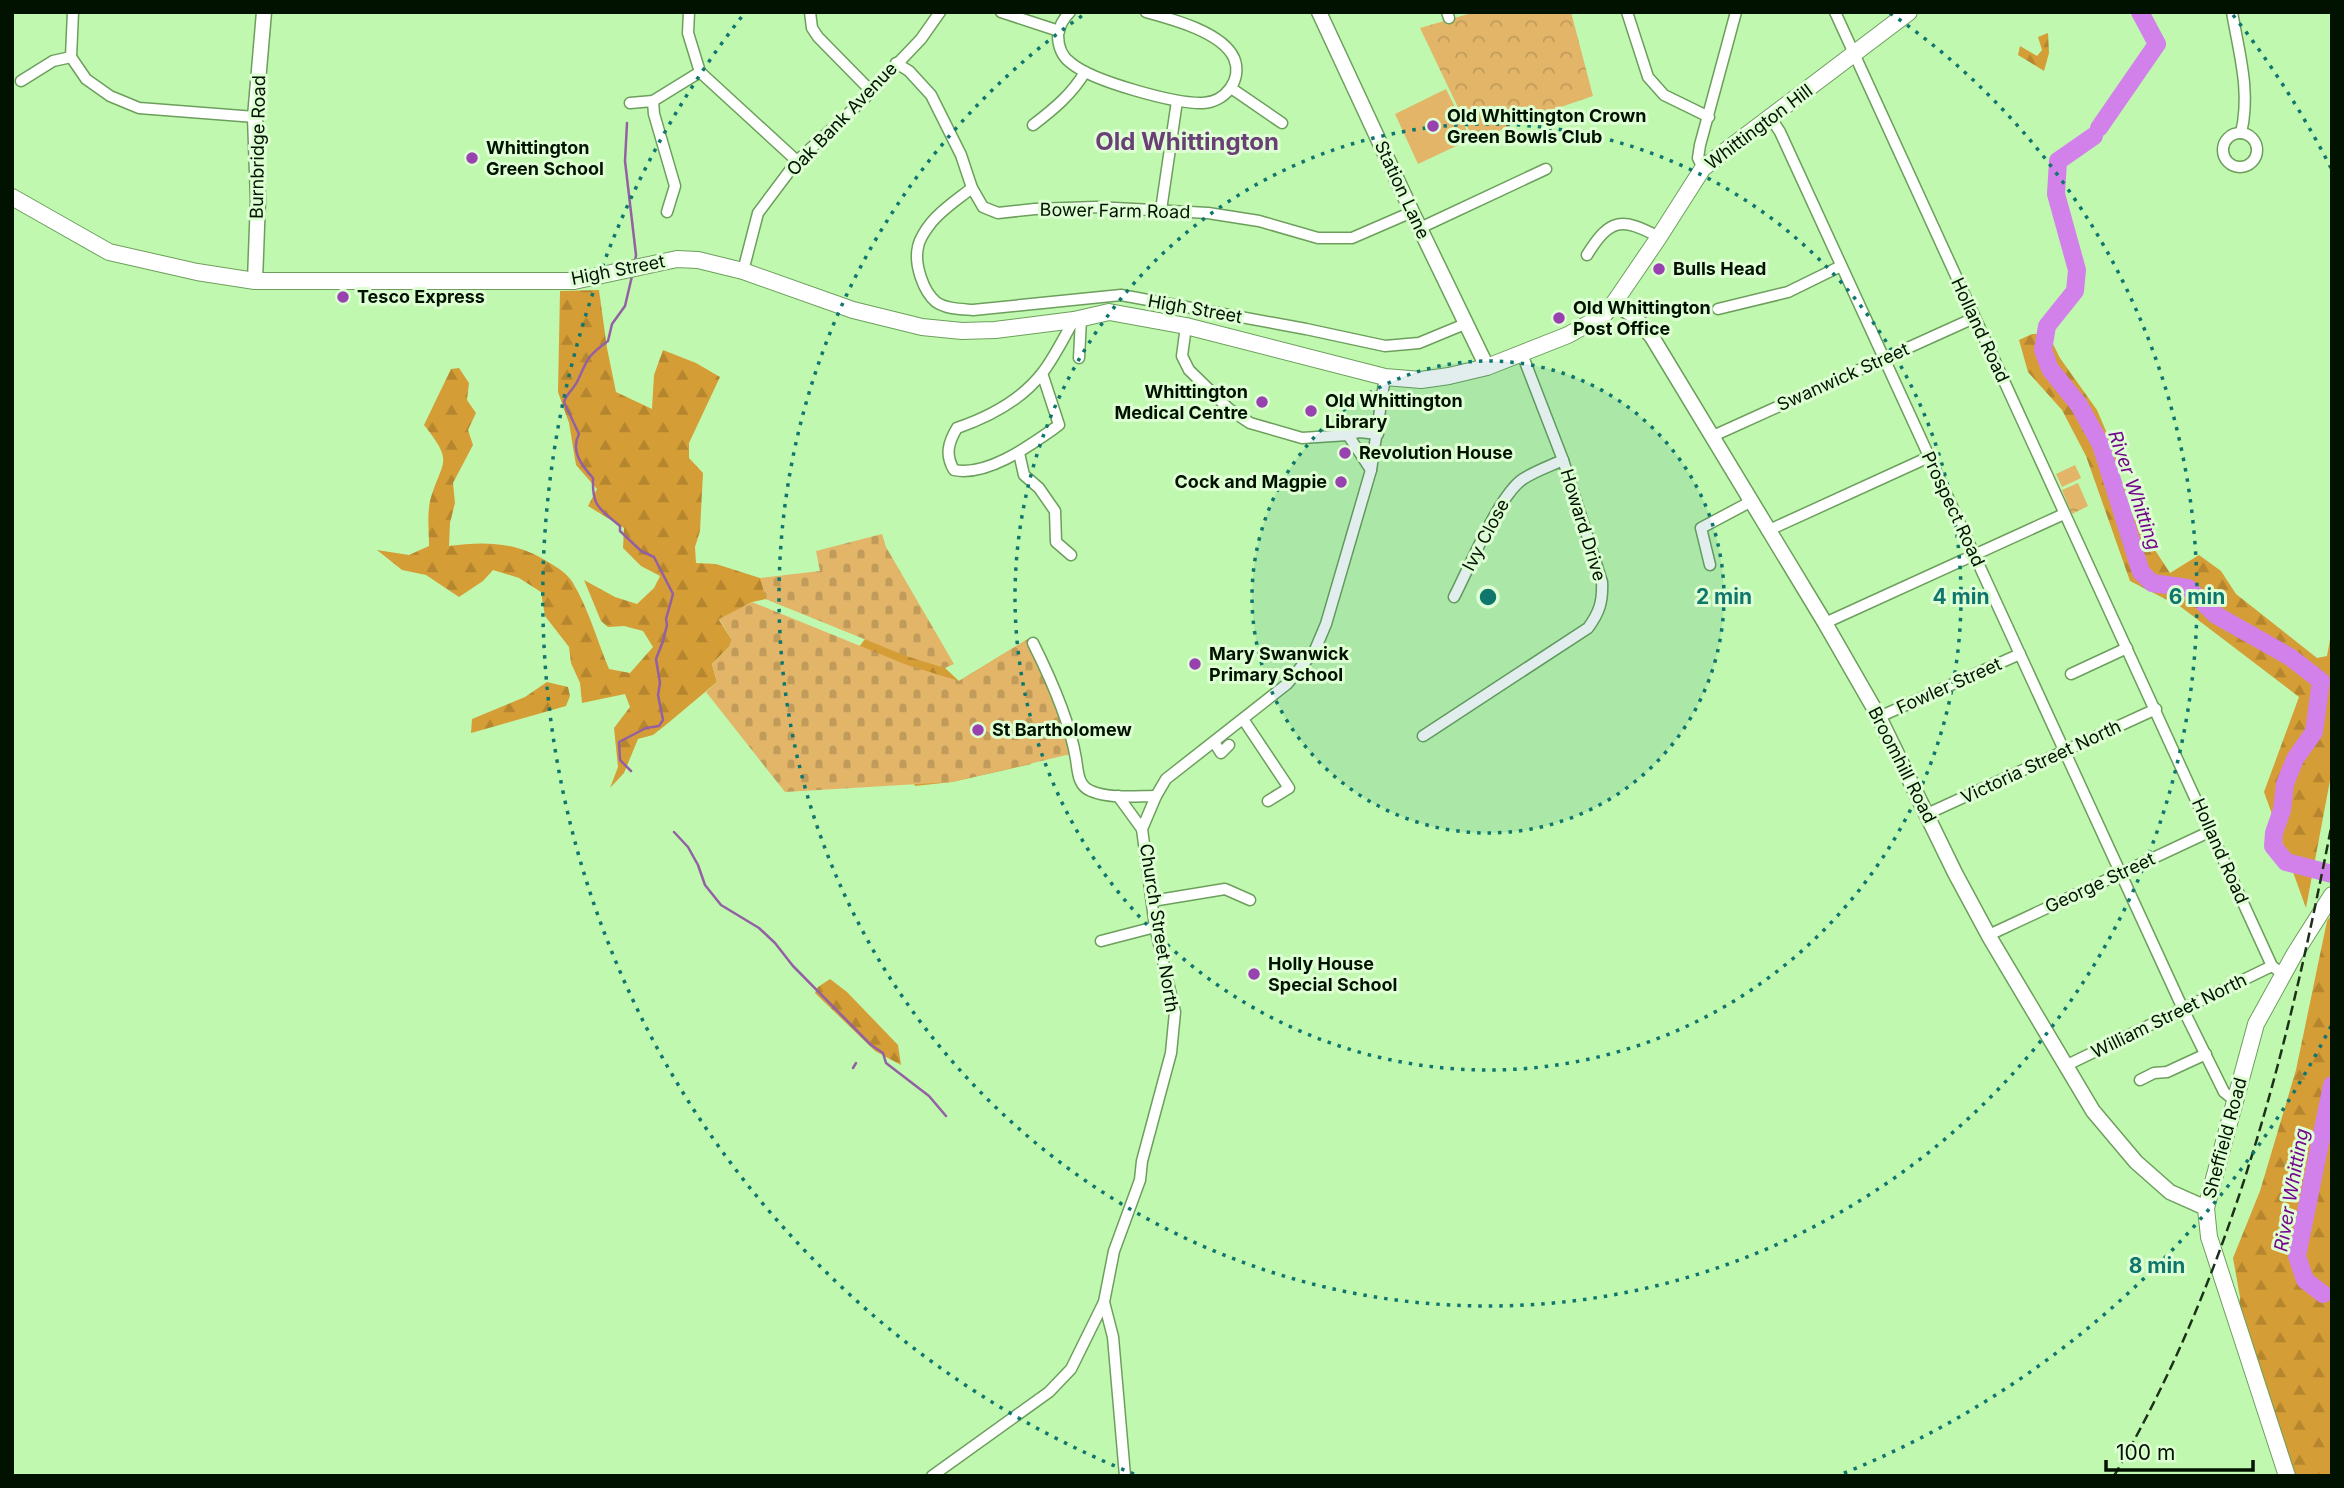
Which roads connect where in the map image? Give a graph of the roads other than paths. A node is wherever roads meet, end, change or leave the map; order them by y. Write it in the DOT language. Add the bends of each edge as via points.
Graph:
graph roads {
  1 [pos="73,12"];
  2 [pos="264,12"];
  3 [pos="689,12"];
  4 [pos="810,12"];
  5 [pos="940,12"];
  6 [pos="1001,12"];
  7 [pos="1070,12"];
  8 [pos="1146,12"];
  9 [pos="1319,12"];
  10 [pos="1627,12"];
  11 [pos="1736,12"];
  12 [pos="1835,12"];
  13 [pos="1909,12"];
  14 [pos="2232,12"];
  15 [pos="1059,31"];
  16 [pos="1853,56"];
  17 [pos="71,57"];
  18 [pos="896,63"];
  19 [pos="700,72"];
  20 [pos="1085,72"];
  21 [pos="21,81"];
  22 [pos="1231,88"];
  23 [pos="871,91"];
  24 [pos="653,101"];
  25 [pos="1177,101"];
  26 [pos="631,103"];
  27 [pos="255,117"];
  28 [pos="1709,117"];
  29 [pos="1771,118"];
  30 [pos="1282,123"];
  31 [pos="1033,125"];
  32 [pos="2241,133"];
  33 [pos="797,161"];
  34 [pos="1703,168"];
  35 [pos="1546,169"];
  36 [pos="972,188"];
  37 [pos="12,197"];
  38 [pos="1161,210"];
  39 [pos="667,212"];
  40 [pos="1412,212"];
  41 [pos="1420,228"];
  42 [pos="1660,237"];
  43 [pos="1587,255"];
  44 [pos="1841,267"];
  45 [pos="743,271"];
  46 [pos="255,281"];
  47 [pos="1614,303"];
  48 [pos="1718,309"];
  49 [pos="1974,318"];
  50 [pos="1078,320"];
  51 [pos="1465,324"];
  52 [pos="1186,326"];
  53 [pos="1522,354"];
  54 [pos="1079,358"];
  55 [pos="1883,358"];
  56 [pos="1487,366"];
  57 [pos="1042,373"];
  58 [pos="1385,377"];
  59 [pos="1378,434"];
  60 [pos="1348,435"];
  61 [pos="1713,436"];
  62 [pos="1019,453"];
  63 [pos="1929,457"];
  64 [pos="1563,460"];
  65 [pos="1371,470"];
  66 [pos="1750,502"];
  67 [pos="2064,513"];
  68 [pos="1767,531"];
  69 [pos="1071,555"];
  70 [pos="1975,555"];
  71 [pos="1710,565"];
  72 [pos="1454,597"];
  73 [pos="1825,623"];
  74 [pos="1033,643"];
  75 [pos="2127,648"];
  76 [pos="2020,654"];
  77 [pos="2071,674"];
  78 [pos="2156,709"];
  79 [pos="1879,718"];
  80 [pos="1243,719"];
  81 [pos="1423,736"];
  82 [pos="1214,742"];
  83 [pos="1229,745"];
  84 [pos="2065,751"];
  85 [pos="1118,796"];
  86 [pos="1156,796"];
  87 [pos="1268,801"];
  88 [pos="1927,814"];
  89 [pos="1142,829"];
  90 [pos="2211,831"];
  91 [pos="2121,872"];
  92 [pos="2332,895"];
  93 [pos="1250,900"];
  94 [pos="1152,901"];
  95 [pos="1155,927"];
  96 [pos="1989,935"];
  97 [pos="1101,941"];
  98 [pos="2278,970"];
  99 [pos="2183,1009"];
  100 [pos="2206,1054"];
  101 [pos="2065,1066"];
  102 [pos="2140,1080"];
  103 [pos="2235,1101"];
  104 [pos="2206,1208"];
  105 [pos="1104,1302"];
  106 [pos="932,1476"];
  107 [pos="1125,1476"];
  108 [pos="2287,1476"];
  1 -- 17 [label="street"];
  2 -- 27 [label="street, Burnbridge Road"];
  3 -- 19 [label="street" via="688,33"];
  4 -- 23 [label="street" via="818,37"];
  5 -- 18 [label="street, Oak Bank Avenue"];
  6 -- 15 [label="street"];
  7 -- 15 [label="street"];
  8 -- 22 [label="street" via="1212,36 1227,47 1237,75"];
  9 -- 40 [label="street, Station Lane"];
  10 -- 28 [label="street" via="1648,77 1664,95"];
  11 -- 28 [label="street"];
  12 -- 16 [label="street, Holland Road"];
  13 -- 16 [label="main road, Whittington Hill"];
  14 -- 32 [label="street" via="2246,90"];
  15 -- 20 [label="street" via="1060,50"];
  16 -- 29 [label="main road, Whittington Hill"];
  16 -- 49 [label="street, Holland Road"];
  17 -- 21 [label="street" via="53,61"];
  17 -- 27 [label="street" via="86,79 139,108"];
  18 -- 23 [label="street, Oak Bank Avenue"];
  18 -- 36 [label="street, Bower Farm Road" via="931,94"];
  19 -- 24 [label="street"];
  19 -- 33 [label="street"];
  20 -- 25 [label="street"];
  20 -- 31 [label="street" via="1066,98"];
  22 -- 25 [label="street" via="1217,101"];
  22 -- 30 [label="street"];
  23 -- 33 [label="street, Oak Bank Avenue"];
  24 -- 26 [label="street"];
  24 -- 39 [label="street" via="675,186"];
  25 -- 38 [label="street"];
  27 -- 46 [label="street, Burnbridge Road"];
  28 -- 34 [label="street" via="1698,158"];
  29 -- 34 [label="main road, Whittington Hill"];
  29 -- 44 [label="street, Prospect Road"];
  33 -- 45 [label="street, Oak Bank Avenue" via="758,213"];
  34 -- 42 [label="main road, Whittington Hill"];
  35 -- 41 [label="street"];
  36 -- 38 [label="street, Bower Farm Road" via="983,207 998,213 1096,207"];
  36 -- 51 [label="street, High Street" via="930,224 918,247 926,290 953,309 1121,295 1385,345 1419,343"];
  37 -- 46 [label="main road, High Street" via="109,252"];
  38 -- 40 [label="street, Bower Farm Road" via="1259,221 1318,238 1352,238"];
  40 -- 41 [label="street, Station Lane"];
  41 -- 51 [label="street, Station Lane"];
  42 -- 43 [label="street" via="1621,223 1598,236"];
  42 -- 47 [label="main road, Whittington Hill"];
  44 -- 48 [label="street" via="1788,292"];
  44 -- 55 [label="street, Prospect Road"];
  45 -- 46 [label="main road, High Street" via="677,259 573,281"];
  45 -- 50 [label="main road, High Street" via="853,310 922,327 973,331"];
  47 -- 53 [label="main road, High Street" via="1585,327"];
  47 -- 61 [label="street, Broomhill Road" via="1652,337"];
  49 -- 55 [label="street, Swanwick Street"];
  49 -- 67 [label="street, Holland Road"];
  50 -- 52 [label="main road, High Street" via="1109,312"];
  50 -- 54 [label="street"];
  50 -- 57 [label="street"];
  51 -- 56 [label="street, Station Lane"];
  52 -- 58 [label="main road, High Street"];
  52 -- 60 [label="street, High Street" via="1182,356 1189,370 1229,409 1250,423 1295,437"];
  53 -- 56 [label="main road, High Street"];
  53 -- 64 [label="street, Howard Drive"];
  55 -- 61 [label="street, Swanwick Street"];
  55 -- 63 [label="street, Prospect Road"];
  56 -- 58 [label="main road, High Street" via="1421,380"];
  57 -- 62 [label="street" via="1059,425"];
  57 -- 62 [label="street" via="1005,407 957,428 949,440 948,459 954,470 967,473"];
  58 -- 59 [label="street, Church Street North"];
  59 -- 60 [label="street, High Street"];
  59 -- 65 [label="street, Church Street North"];
  60 -- 65 [label="street"];
  61 -- 66 [label="street, Broomhill Road"];
  62 -- 69 [label="street" via="1024,475 1055,511 1056,542"];
  63 -- 68 [label="street"];
  63 -- 70 [label="street, Prospect Road"];
  64 -- 72 [label="street, Ivy Close" via="1524,478 1511,490"];
  64 -- 81 [label="street, Howard Drive" via="1602,582 1599,613 1588,628"];
  65 -- 80 [label="street, Church Street North" via="1315,650 1287,684"];
  66 -- 68 [label="street, Broomhill Road"];
  66 -- 71 [label="street" via="1701,528"];
  67 -- 70 [label="street"];
  67 -- 75 [label="street, Holland Road"];
  68 -- 73 [label="street, Broomhill Road"];
  70 -- 73 [label="street"];
  70 -- 76 [label="street, Prospect Road"];
  73 -- 79 [label="street, Broomhill Road"];
  74 -- 85 [label="street" via="1053,684 1076,755 1079,781 1090,791"];
  75 -- 77 [label="street"];
  75 -- 78 [label="street, Holland Road"];
  76 -- 79 [label="street, Fowler Street"];
  76 -- 84 [label="street, Prospect Road"];
  78 -- 84 [label="street, Victoria Street North"];
  78 -- 90 [label="street, Holland Road"];
  79 -- 88 [label="street, Broomhill Road"];
  80 -- 82 [label="street, Church Street North"];
  80 -- 87 [label="street" via="1290,788"];
  82 -- 83 [label="street" via="1221,753"];
  82 -- 86 [label="street, Church Street North" via="1166,779"];
  84 -- 88 [label="street, Victoria Street North"];
  84 -- 91 [label="street, Prospect Road"];
  85 -- 86 [label="street"];
  85 -- 89 [label="street"];
  86 -- 89 [label="street, Church Street North"];
  88 -- 96 [label="street, Broomhill Road"];
  89 -- 94 [label="street, Church Street North"];
  90 -- 91 [label="street, George Street"];
  90 -- 98 [label="street, Holland Road"];
  91 -- 96 [label="street, George Street"];
  91 -- 99 [label="street, Prospect Road"];
  92 -- 98 [label="main road, Sheffield Road"];
  93 -- 94 [label="street" via="1224,889"];
  94 -- 95 [label="street, Church Street North"];
  95 -- 97 [label="street"];
  95 -- 105 [label="street, Church Street North" via="1175,1012 1171,1053 1140,1180 1114,1251"];
  96 -- 101 [label="street, Broomhill Road"];
  98 -- 99 [label="street, William Street North"];
  98 -- 103 [label="main road, Sheffield Road" via="2256,1024"];
  99 -- 100 [label="street, Prospect Road"];
  99 -- 101 [label="street, William Street North"];
  100 -- 102 [label="street"];
  100 -- 103 [label="street, Prospect Road" via="2224,1092"];
  101 -- 104 [label="street, Broomhill Road" via="2101,1122 2136,1162 2170,1192"];
  103 -- 104 [label="main road, Sheffield Road"];
  104 -- 108 [label="main road, Sheffield Road" via="2208,1237"];
  105 -- 106 [label="street" via="1071,1369 1049,1392"];
  105 -- 107 [label="street" via="1113,1337"];
}
